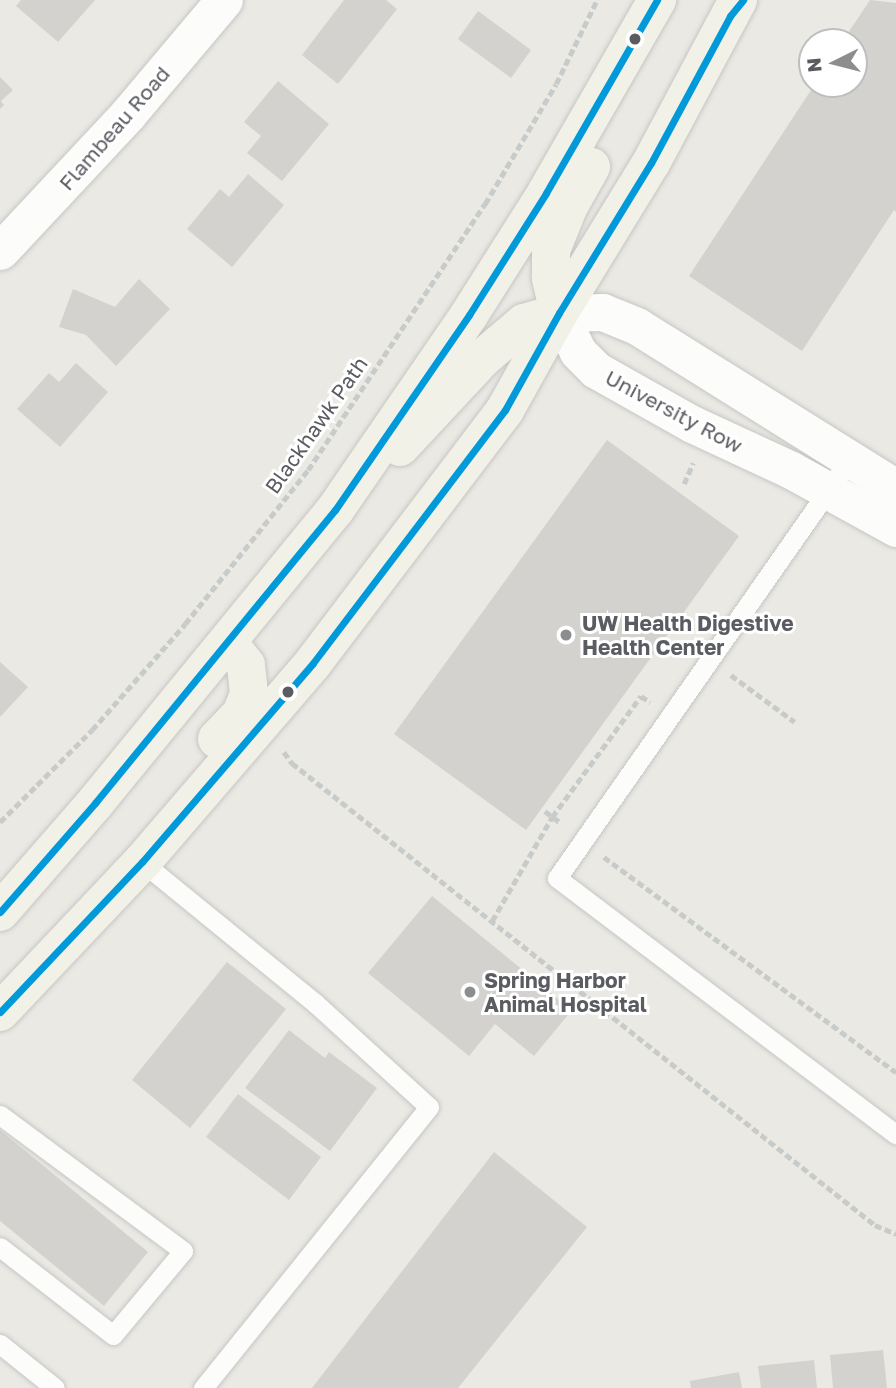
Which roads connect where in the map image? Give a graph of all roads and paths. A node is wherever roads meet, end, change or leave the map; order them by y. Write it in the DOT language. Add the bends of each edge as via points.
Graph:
graph roads {
  1 [pos="224,0"];
  2 [pos="597,0"];
  3 [pos="657,0"];
  4 [pos="683,0"];
  5 [pos="737,5"];
  6 [pos="0,251"];
  7 [pos="559,313"];
  8 [pos="695,459"];
  9 [pos="850,459"];
  10 [pos="684,484"];
  11 [pos="896,488"];
  12 [pos="829,491"];
  13 [pos="335,510"];
  14 [pos="896,527"];
  15 [pos="228,643"];
  16 [pos="711,660"];
  17 [pos="670,718"];
  18 [pos="795,722"];
  19 [pos="259,726"];
  20 [pos="545,811"];
  21 [pos="552,817"];
  22 [pos="0,822"];
  23 [pos="584,840"];
  24 [pos="142,862"];
  25 [pos="0,912"];
  26 [pos="492,921"];
  27 [pos="3,1001"];
  28 [pos="896,1072"];
  29 [pos="0,1115"];
  30 [pos="896,1133"];
  31 [pos="896,1234"];
  32 [pos="0,1247"];
  33 [pos="0,1345"];
  34 [pos="55,1388"];
  35 [pos="203,1388"];
  1 -- 6 [label="street, Flambeau Road" via="128,114"];
  2 -- 22 [label="path, Blackhawk Path" via="556,84 485,204 308,470 92,730"];
  3 -- 13 [label="main road" via="547,193"];
  4 -- 7 [label="main road" via="555,239 551,277"];
  5 -- 7 [label="main road" via="651,163"];
  7 -- 9 [label="street" via="597,312 625,320"];
  7 -- 12 [label="street, University Row" via="578,352 596,370 692,424"];
  7 -- 13 [label="main road" via="524,323 484,358"];
  7 -- 19 [label="main road" via="505,410 330,642"];
  8 -- 10 [label="path"];
  9 -- 11 [label="street"];
  9 -- 12 [label="lane"];
  12 -- 14 [label="street, University Row"];
  12 -- 16 [label="lane"];
  13 -- 15 [label="main road"];
  15 -- 24 [label="main road" via="240,654 250,680 241,714 192,766 155,827"];
  15 -- 25 [label="main road"];
  16 -- 17 [label="lane"];
  16 -- 18 [label="path"];
  17 -- 21 [label="path" via="641,696"];
  17 -- 23 [label="lane"];
  19 -- 24 [label="main road"];
  19 -- 26 [label="path" via="292,763"];
  20 -- 21 [label="path"];
  21 -- 23 [label="path"];
  21 -- 26 [label="path"];
  23 -- 28 [label="path"];
  23 -- 30 [label="lane" via="557,878"];
  24 -- 27 [label="main road"];
  24 -- 35 [label="lane" via="315,1003 429,1107"];
  26 -- 31 [label="path" via="875,1224"];
  29 -- 32 [label="lane" via="183,1251 113,1335"];
  33 -- 34 [label="lane"];
}
